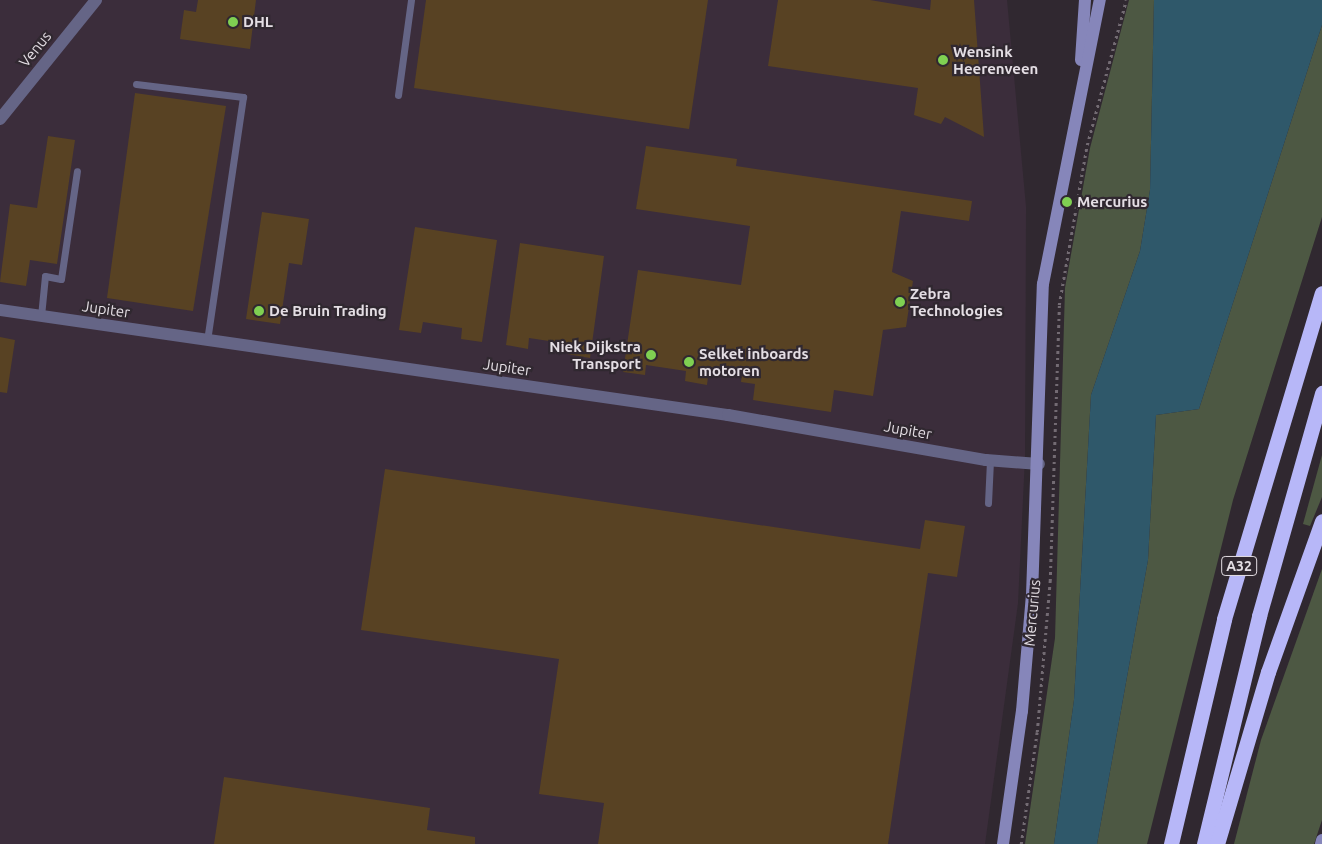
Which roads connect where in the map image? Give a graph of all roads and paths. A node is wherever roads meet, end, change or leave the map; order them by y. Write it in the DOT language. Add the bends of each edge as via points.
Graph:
graph roads {
  1 [pos="96,0"];
  2 [pos="411,0"];
  3 [pos="1085,0"];
  4 [pos="1100,0"];
  5 [pos="1126,0"];
  6 [pos="136,84"];
  7 [pos="1080,94"];
  8 [pos="398,95"];
  9 [pos="0,119"];
  10 [pos="77,171"];
  11 [pos="1322,293"];
  12 [pos="0,310"];
  13 [pos="41,316"];
  14 [pos="207,340"];
  15 [pos="1322,393"];
  16 [pos="990,461"];
  17 [pos="1039,464"];
  18 [pos="988,503"];
  19 [pos="1322,521"];
  20 [pos="1322,840"];
  21 [pos="1003,844"];
  22 [pos="1021,844"];
  23 [pos="1171,844"];
  24 [pos="1204,844"];
  25 [pos="1217,844"];
  26 [pos="1321,844"];
  1 -- 9 [label="street, Venus"];
  2 -- 8 [label="lane"];
  3 -- 7 [label="main road, Mercurius"];
  4 -- 7 [label="main road, Mercurius"];
  5 -- 22 [label="path, Mercurius" via="1087,145 1059,305 1050,582 1038,732"];
  6 -- 14 [label="lane" via="243,97"];
  7 -- 17 [label="main road, Mercurius" via="1043,284"];
  10 -- 13 [label="lane" via="61,279 46,276"];
  11 -- 23 [label="highway, A32" via="1224,618"];
  12 -- 13 [label="street, Jupiter"];
  13 -- 14 [label="street, Jupiter"];
  14 -- 16 [label="street, Jupiter" via="728,415"];
  15 -- 24 [label="highway, A32" via="1259,616"];
  16 -- 17 [label="street, Jupiter"];
  16 -- 18 [label="lane"];
  17 -- 21 [label="main road, Mercurius" via="1022,711"];
  19 -- 25 [label="highway" via="1268,672"];
  20 -- 26 [label="main road"];
}
